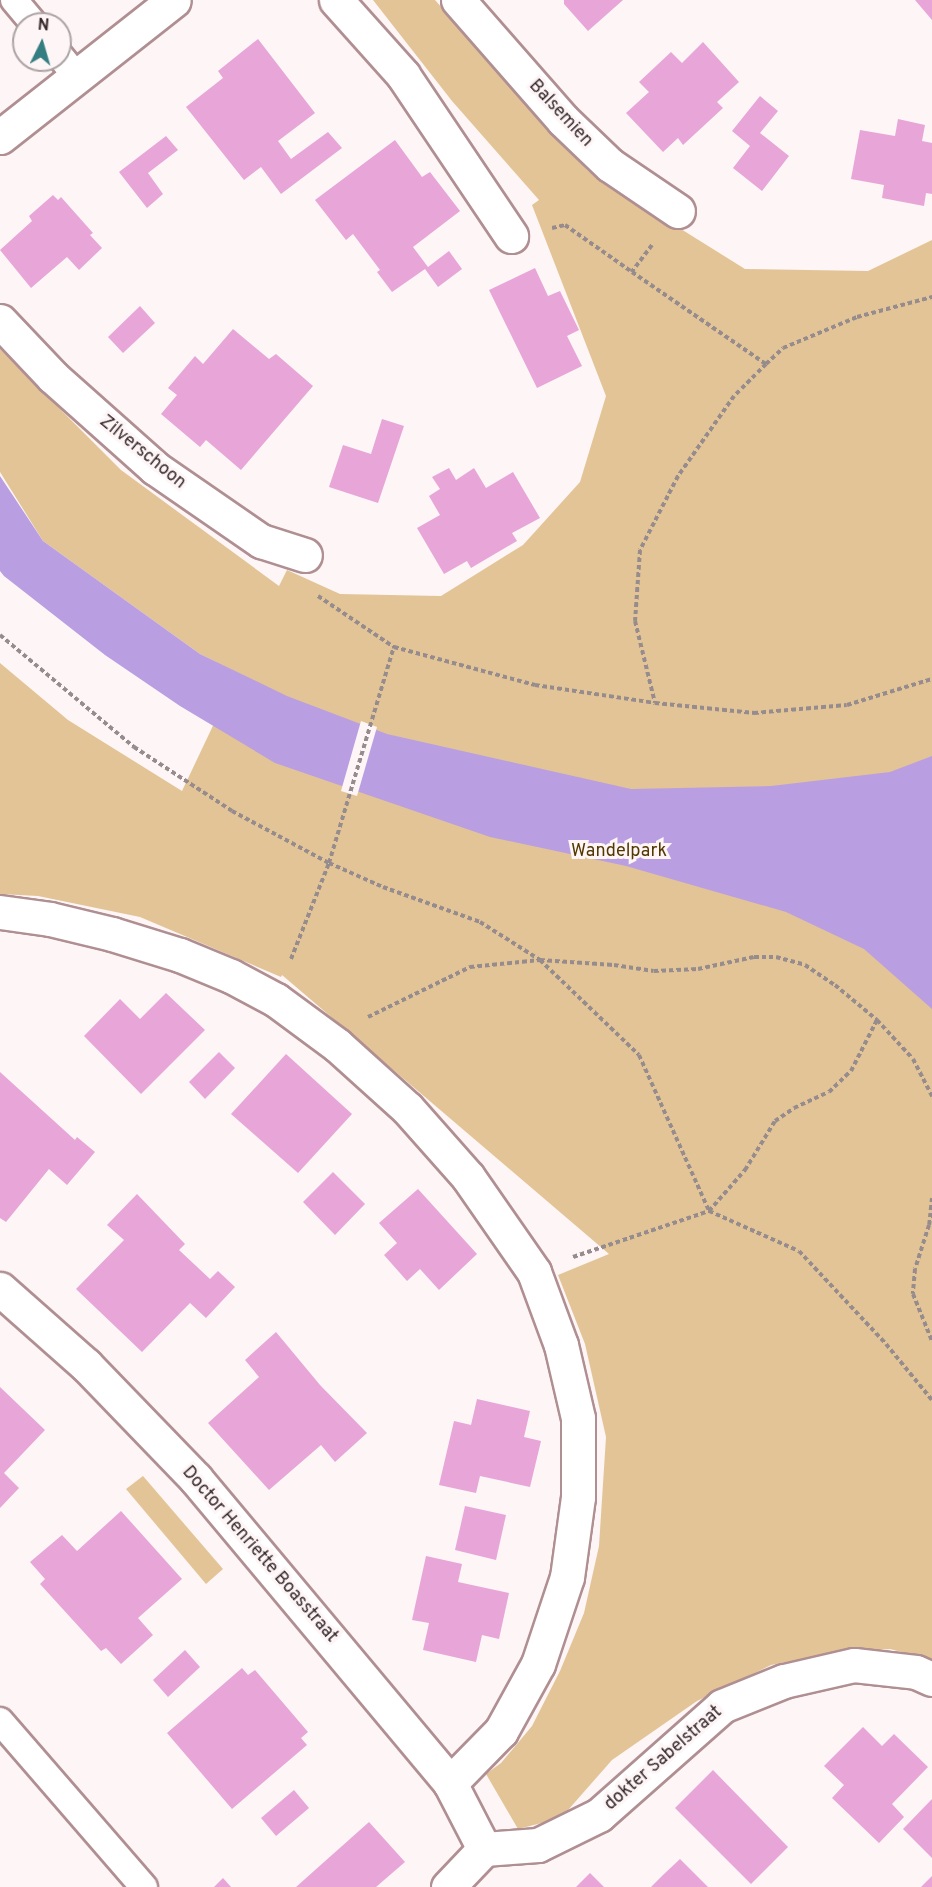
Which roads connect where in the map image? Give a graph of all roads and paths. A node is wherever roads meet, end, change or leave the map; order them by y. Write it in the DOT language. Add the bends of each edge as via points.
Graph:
graph roads {
  1 [pos="14,0"];
  2 [pos="174,0"];
  3 [pos="336,0"];
  4 [pos="458,0"];
  5 [pos="24,12"];
  6 [pos="72,65"];
  7 [pos="64,72"];
  8 [pos="0,137"];
  9 [pos="678,211"];
  10 [pos="511,236"];
  11 [pos="632,272"];
  12 [pos="932,297"];
  13 [pos="0,321"];
  14 [pos="766,364"];
  15 [pos="305,555"];
  16 [pos="0,635"];
  17 [pos="394,647"];
  18 [pos="932,679"];
  19 [pos="655,703"];
  20 [pos="329,863"];
  21 [pos="0,912"];
  22 [pos="540,960"];
  23 [pos="276,1000"];
  24 [pos="877,1020"];
  25 [pos="338,1045"];
  26 [pos="932,1096"];
  27 [pos="932,1198"];
  28 [pos="709,1211"];
  29 [pos="534,1272"];
  30 [pos="0,1288"];
  31 [pos="932,1341"];
  32 [pos="932,1400"];
  33 [pos="932,1679"];
  34 [pos="0,1721"];
  35 [pos="450,1783"];
  36 [pos="484,1849"];
  37 [pos="144,1887"];
  38 [pos="448,1887"];
  1 -- 5 [label="lane"];
  2 -- 6 [label="street"];
  3 -- 10 [label="street" via="403,75"];
  4 -- 9 [label="street, Balsemien" via="563,120 610,165"];
  7 -- 8 [label="street"];
  9 -- 11 [label="path"];
  10 -- 11 [label="path" via="565,225"];
  11 -- 14 [label="path"];
  12 -- 14 [label="path" via="857,317 783,348"];
  13 -- 15 [label="street, Zilverschoon" via="53,377 155,468 261,541"];
  14 -- 19 [label="path" via="734,396 678,476 640,550 635,621"];
  15 -- 17 [label="path" via="309,589"];
  16 -- 20 [label="path" via="135,747 232,811"];
  17 -- 19 [label="path" via="535,685"];
  17 -- 20 [label="path"];
  18 -- 19 [label="path" via="847,705 754,713"];
  20 -- 22 [label="path" via="480,922"];
  20 -- 23 [label="path"];
  21 -- 23 [label="street" via="112,934 211,968"];
  22 -- 24 [label="path" via="614,964 654,971 698,969 754,957 776,957 805,965"];
  22 -- 25 [label="path" via="470,967 370,1014"];
  22 -- 28 [label="path" via="639,1055"];
  23 -- 25 [label="street"];
  24 -- 26 [label="path" via="913,1059"];
  24 -- 28 [label="path" via="850,1071 829,1092 775,1121 746,1170"];
  25 -- 29 [label="street" via="407,1108 468,1177"];
  27 -- 31 [label="path" via="913,1294"];
  28 -- 29 [label="path"];
  28 -- 32 [label="path" via="799,1251"];
  29 -- 35 [label="street" via="561,1345 578,1418 578,1497 567,1577 538,1664 501,1731"];
  30 -- 35 [label="street, Doctor Henriette Boasstraat" via="86,1365 196,1479"];
  33 -- 36 [label="street, dokter Sabelstraat" via="916,1672 854,1665 784,1681 722,1706 599,1815 538,1845"];
  34 -- 37 [label="lane"];
  35 -- 36 [label="street, Doctor Henriette Boasstraat"];
  36 -- 38 [label="street"];
}
